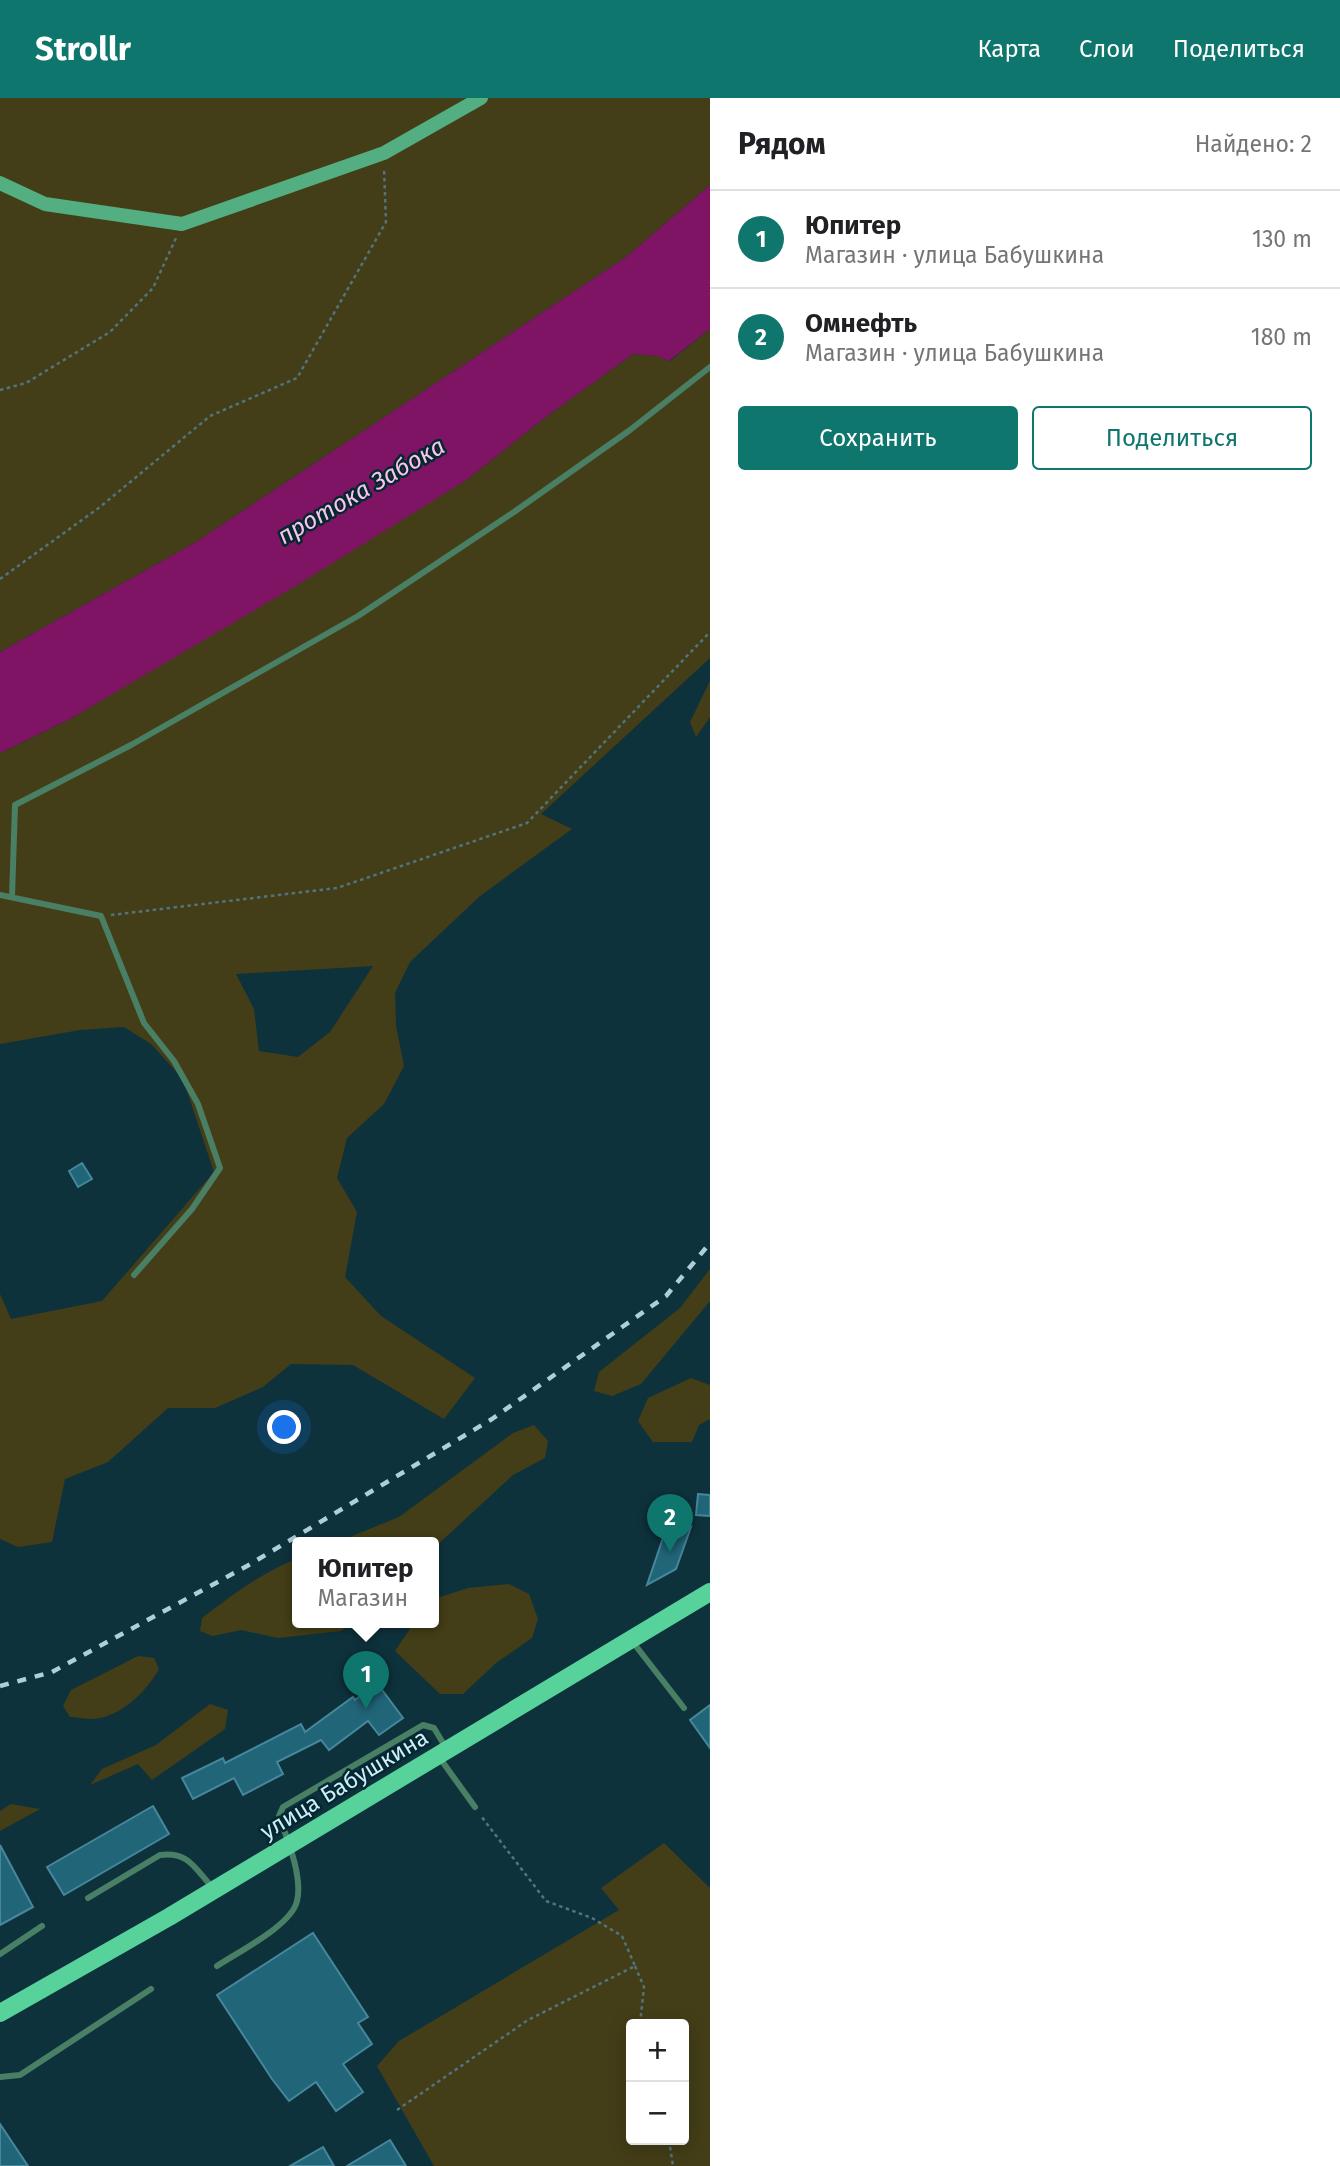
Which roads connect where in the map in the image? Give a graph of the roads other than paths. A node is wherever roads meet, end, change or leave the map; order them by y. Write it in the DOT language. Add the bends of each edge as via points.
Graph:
graph roads {
  1 [pos="481,98"];
  2 [pos="0,183"];
  3 [pos="710,367"];
  4 [pos="0,895"];
  5 [pos="12,897"];
  6 [pos="134,1275"];
  7 [pos="710,1592"];
  8 [pos="631,1639"];
  9 [pos="684,1708"];
  10 [pos="443,1753"];
  11 [pos="475,1807"];
  12 [pos="289,1845"];
  13 [pos="215,1890"];
  14 [pos="88,1898"];
  15 [pos="42,1926"];
  16 [pos="0,1954"];
  17 [pos="217,1966"];
  18 [pos="151,1989"];
  19 [pos="0,2014"];
  20 [pos="0,2077"];
  1 -- 2 [label="street" via="384,153 182,224 46,205"];
  3 -- 5 [label="lane" via="556,483 358,616 15,805"];
  4 -- 5 [label="lane"];
  5 -- 6 [label="lane" via="101,916 144,1023 174,1060 198,1104 220,1168"];
  7 -- 8 [label="main road, улица Бабушкина"];
  8 -- 9 [label="lane"];
  8 -- 10 [label="main road, улица Бабушкина"];
  10 -- 11 [label="lane"];
  10 -- 12 [label="main road, улица Бабушкина"];
  10 -- 12 [label="lane" via="434,1728 423,1725 283,1807 279,1815"];
  12 -- 13 [label="main road, улица Бабушкина"];
  12 -- 17 [label="lane" via="297,1901 287,1919"];
  13 -- 14 [label="lane" via="184,1856 173,1853 160,1854"];
  13 -- 19 [label="main road, улица Бабушкина"];
  15 -- 16 [label="lane"];
  18 -- 20 [label="lane" via="20,2075"];
}
